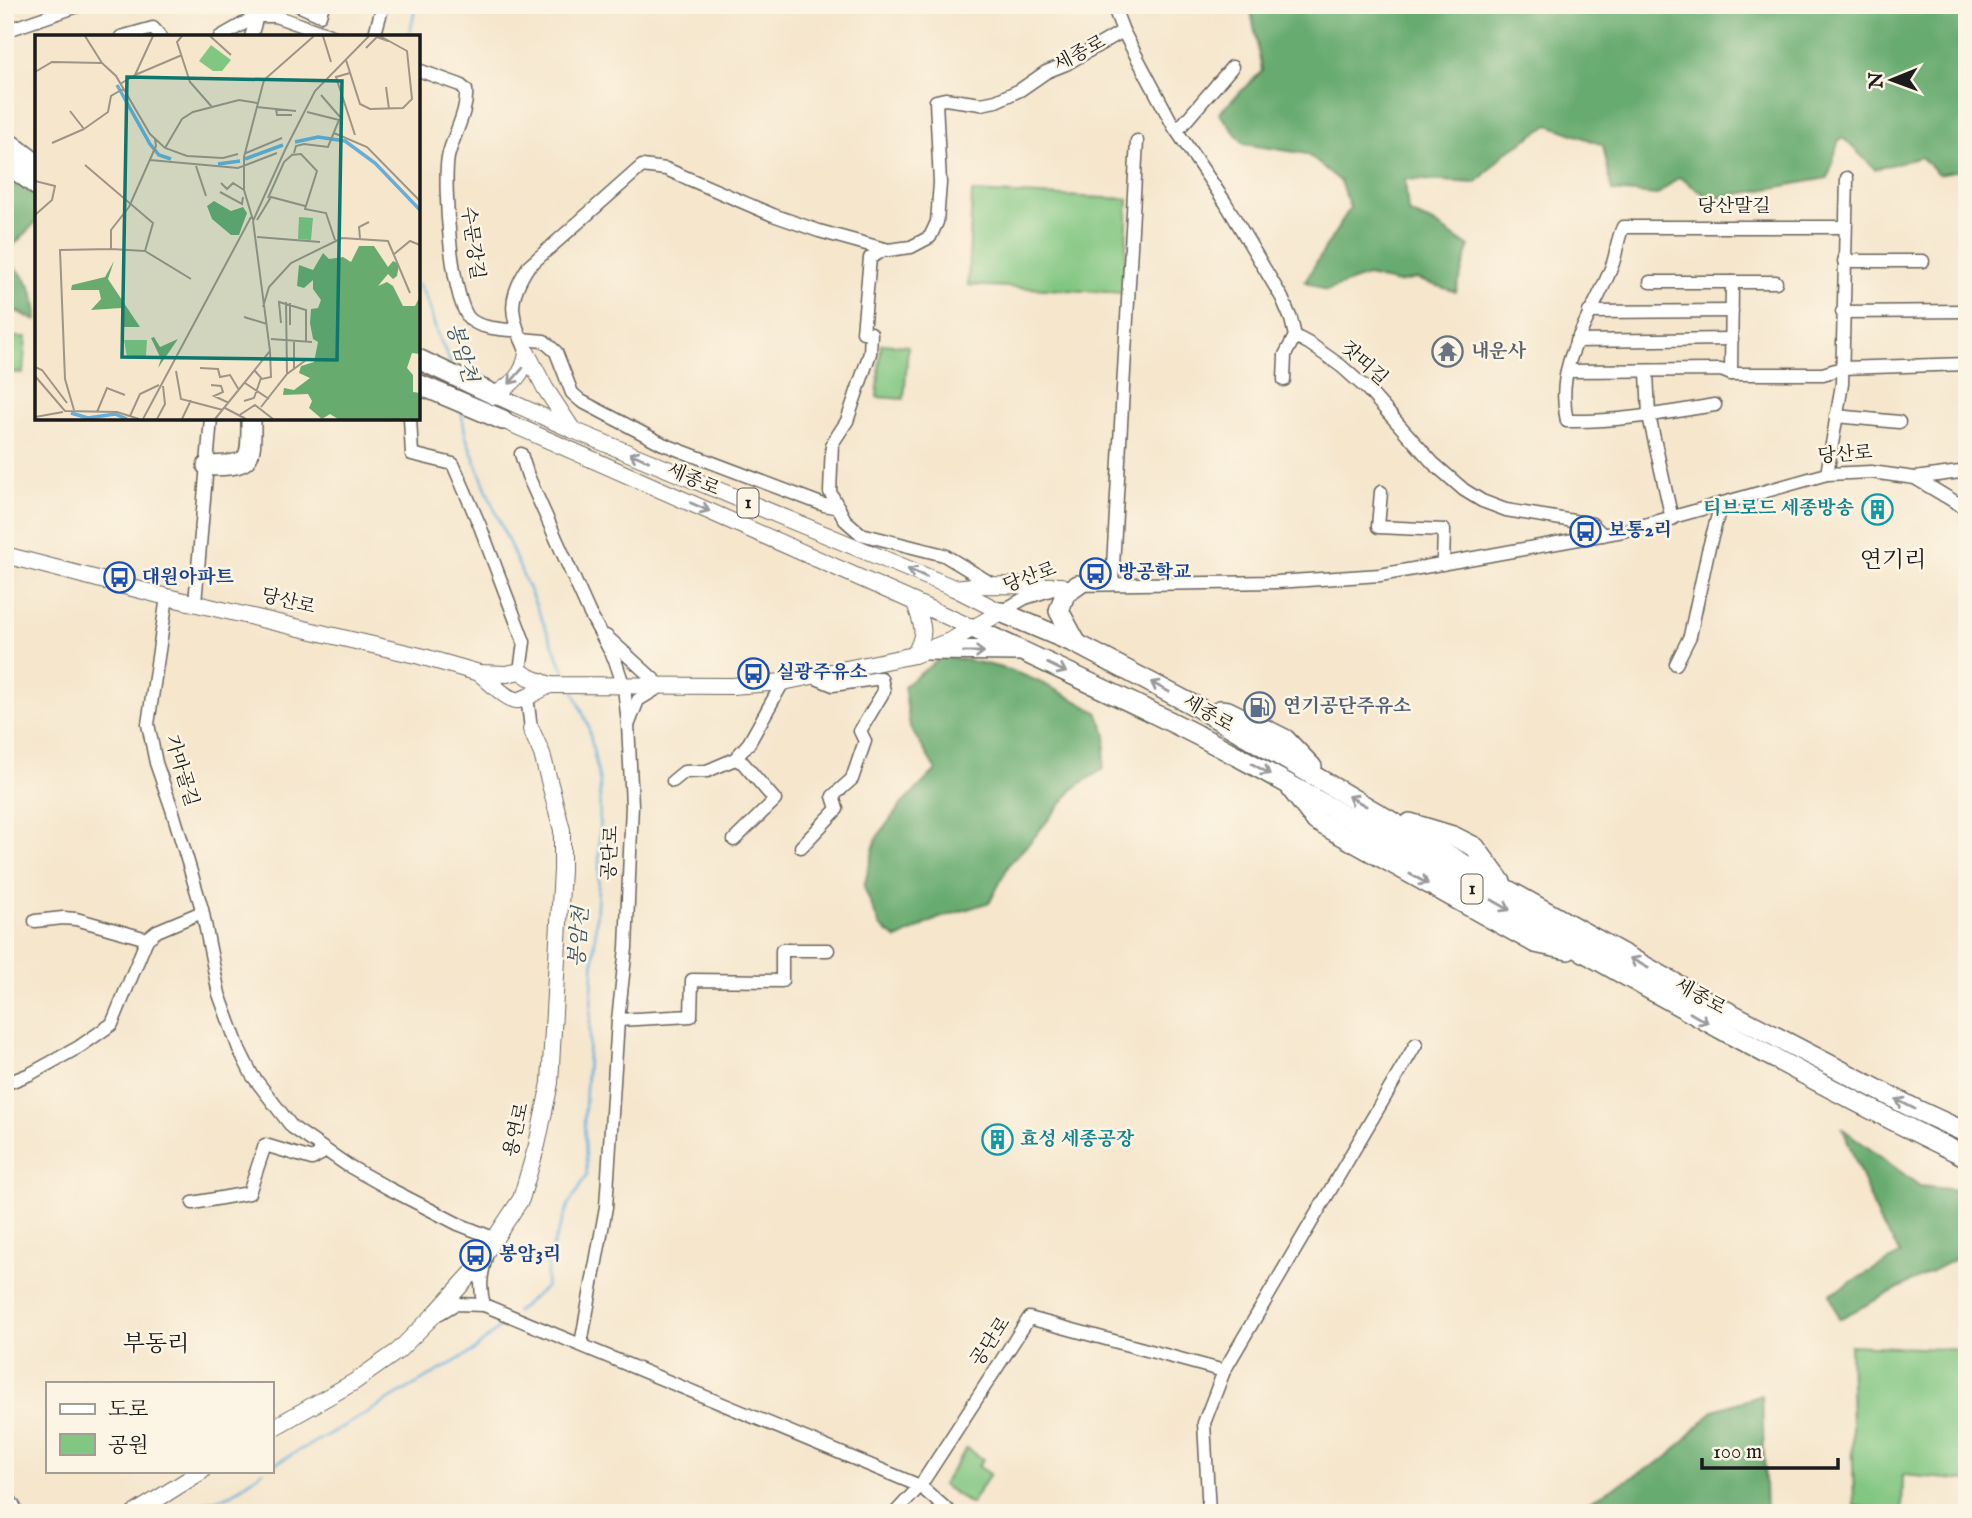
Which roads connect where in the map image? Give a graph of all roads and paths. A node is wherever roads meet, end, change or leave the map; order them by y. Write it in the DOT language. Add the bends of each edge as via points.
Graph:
graph roads {
  1 [pos="81,5"];
  2 [pos="245,5"];
  3 [pos="298,5"];
  4 [pos="323,5"];
  5 [pos="383,5"];
  6 [pos="1113,5"];
  7 [pos="257,16"];
  8 [pos="1123,30"];
  9 [pos="5,31"];
  10 [pos="128,35"];
  11 [pos="159,35"];
  12 [pos="224,35"];
  13 [pos="252,35"];
  14 [pos="329,35"];
  15 [pos="375,35"];
  16 [pos="1232,67"];
  17 [pos="420,70"];
  18 [pos="1177,131"];
  19 [pos="5,141"];
  20 [pos="1137,141"];
  21 [pos="5,162"];
  22 [pos="35,163"];
  23 [pos="1847,178"];
  24 [pos="35,184"];
  25 [pos="1845,227"];
  26 [pos="885,249"];
  27 [pos="1844,261"];
  28 [pos="1923,261"];
  29 [pos="1650,282"];
  30 [pos="1732,282"];
  31 [pos="1776,282"];
  32 [pos="1732,311"];
  33 [pos="1589,312"];
  34 [pos="1842,312"];
  35 [pos="1967,312"];
  36 [pos="1295,336"];
  37 [pos="1732,340"];
  38 [pos="522,341"];
  39 [pos="1576,341"];
  40 [pos="420,360"];
  41 [pos="1967,364"];
  42 [pos="1842,368"];
  43 [pos="1567,371"];
  44 [pos="1647,372"];
  45 [pos="1731,374"];
  46 [pos="1284,380"];
  47 [pos="424,387"];
  48 [pos="495,395"];
  49 [pos="1715,405"];
  50 [pos="1649,416"];
  51 [pos="1836,416"];
  52 [pos="211,420"];
  53 [pos="251,420"];
  54 [pos="410,420"];
  55 [pos="503,420"];
  56 [pos="1899,422"];
  57 [pos="573,430"];
  58 [pos="521,454"];
  59 [pos="207,466"];
  60 [pos="1967,471"];
  61 [pos="1827,474"];
  62 [pos="1915,478"];
  63 [pos="1381,492"];
  64 [pos="1721,504"];
  65 [pos="838,508"];
  66 [pos="1967,509"];
  67 [pos="1672,519"];
  68 [pos="1603,535"];
  69 [pos="5,555"];
  70 [pos="1443,564"];
  71 [pos="1112,584"];
  72 [pos="995,586"];
  73 [pos="1070,586"];
  74 [pos="954,588"];
  75 [pos="167,597"];
  76 [pos="195,603"];
  77 [pos="915,603"];
  78 [pos="1001,611"];
  79 [pos="973,628"];
  80 [pos="600,632"];
  81 [pos="1077,644"];
  82 [pos="1022,651"];
  83 [pos="920,652"];
  84 [pos="1676,664"];
  85 [pos="479,673"];
  86 [pos="519,674"];
  87 [pos="811,676"];
  88 [pos="783,682"];
  89 [pos="550,685"];
  90 [pos="661,686"];
  91 [pos="619,687"];
  92 [pos="514,696"];
  93 [pos="628,724"];
  94 [pos="531,729"];
  95 [pos="735,759"];
  96 [pos="673,780"];
  97 [pos="734,840"];
  98 [pos="801,847"];
  99 [pos="202,912"];
  100 [pos="35,921"];
  101 [pos="147,939"];
  102 [pos="828,950"];
  103 [pos="618,1020"];
  104 [pos="1416,1044"];
  105 [pos="5,1084"];
  106 [pos="1967,1133"];
  107 [pos="326,1151"];
  108 [pos="1967,1157"];
  109 [pos="193,1203"];
  110 [pos="492,1245"];
  111 [pos="486,1306"];
  112 [pos="433,1317"];
  113 [pos="581,1344"];
  114 [pos="1224,1371"];
  115 [pos="273,1428"];
  116 [pos="200,1472"];
  117 [pos="920,1486"];
  118 [pos="5,1492"];
  119 [pos="18,1513"];
  120 [pos="135,1513"];
  121 [pos="895,1513"];
  122 [pos="951,1513"];
  123 [pos="1209,1513"];
  1 -- 9 [label="street"];
  2 -- 7 [label="street"];
  3 -- 4 [label="street" via="320,15"];
  5 -- 15 [label="street"];
  6 -- 8 [label="street"];
  7 -- 12 [label="street"];
  7 -- 13 [label="street"];
  7 -- 14 [label="street" via="275,16"];
  8 -- 18 [label="street"];
  8 -- 26 [label="street, 세종로" via="996,101 936,100 937,222 930,236 911,247"];
  10 -- 11 [label="street" via="153,28"];
  16 -- 18 [label="street"];
  17 -- 38 [label="street, 수문강길" via="466,90 448,159 446,202 463,305 468,318 477,324"];
  18 -- 36 [label="street" via="1282,298"];
  19 -- 22 [label="highway"];
  20 -- 71 [label="street"];
  21 -- 24 [label="highway"];
  23 -- 25 [label="street"];
  25 -- 27 [label="street"];
  25 -- 33 [label="street, 당산말길" via="1623,227 1613,263"];
  26 -- 38 [label="street, 세종로" via="773,215 666,169 642,166 528,267 513,293"];
  26 -- 65 [label="street" via="870,258 863,332 871,333 870,352 847,421 832,444 830,492"];
  27 -- 28 [label="street"];
  27 -- 34 [label="street"];
  29 -- 30 [label="street"];
  30 -- 31 [label="street"];
  30 -- 32 [label="street"];
  32 -- 33 [label="street"];
  32 -- 37 [label="street"];
  33 -- 39 [label="street"];
  34 -- 35 [label="street"];
  34 -- 42 [label="street"];
  36 -- 46 [label="street" via="1285,355"];
  36 -- 68 [label="street, 잣띠길" via="1368,390 1433,463 1464,490 1506,510 1592,524"];
  37 -- 39 [label="street"];
  37 -- 45 [label="street"];
  38 -- 48 [label="main road, one-way" via="521,375"];
  38 -- 57 [label="main road"];
  38 -- 65 [label="street, 수문강길" via="544,341 556,352 572,393 581,401 663,444"];
  39 -- 43 [label="street"];
  40 -- 48 [label="highway, 세종로 / 1"];
  41 -- 42 [label="street"];
  42 -- 45 [label="street" via="1823,374"];
  42 -- 51 [label="street"];
  43 -- 44 [label="street"];
  43 -- 50 [label="street" via="1567,421"];
  44 -- 45 [label="street" via="1721,370"];
  44 -- 50 [label="street"];
  47 -- 55 [label="highway, 세종로 / 1"];
  48 -- 57 [label="main road, 세종로 / 1"];
  49 -- 50 [label="street"];
  50 -- 67 [label="street"];
  51 -- 56 [label="street"];
  51 -- 61 [label="street"];
  52 -- 59 [label="street"];
  53 -- 59 [label="highway" via="250,453 245,463"];
  54 -- 86 [label="street" via="412,454 453,464 524,642"];
  55 -- 77 [label="main road, 세종로 / 1, one-way"];
  74 -- 57 [label="main road, 세종로 / 1, one-way"];
  58 -- 80 [label="street, 공단로"];
  59 -- 76 [label="street"];
  60 -- 62 [label="street"];
  61 -- 62 [label="street, 당산로" via="1871,472"];
  61 -- 64 [label="street, 당산로"];
  62 -- 66 [label="street, 당산로"];
  63 -- 70 [label="street" via="1378,527 1444,530"];
  64 -- 67 [label="street, 당산로"];
  64 -- 84 [label="street" via="1690,636"];
  65 -- 72 [label="street" via="861,534 944,555"];
  67 -- 68 [label="street, 당산로"];
  68 -- 70 [label="street, 당산로"];
  69 -- 75 [label="main road, 당산로"];
  70 -- 71 [label="street, 당산로" via="1329,580"];
  71 -- 73 [label="street, 당산로"];
  72 -- 73 [label="main road"];
  72 -- 74 [label="main road"];
  73 -- 78 [label="street, 당산로" via="1025,598"];
  73 -- 81 [label="highway" via="1059,611"];
  74 -- 78 [label="main road, 세종로 / 1"];
  75 -- 76 [label="main road, 당산로"];
  75 -- 99 [label="street, 가마골길" via="148,723"];
  76 -- 85 [label="main road, 당산로"];
  77 -- 79 [label="main road, 세종로 / 1"];
  77 -- 83 [label="main road" via="923,632"];
  78 -- 79 [label="main road, 당산로"];
  78 -- 81 [label="highway, 세종로 / 1"];
  79 -- 82 [label="highway, 세종로 / 1"];
  79 -- 83 [label="main road, 당산로"];
  80 -- 90 [label="street"];
  80 -- 91 [label="street, 공단로" via="615,660"];
  106 -- 81 [label="highway, 세종로 / 1, one-way" via="1709,1002 1506,889 1197,706"];
  83 -- 82 [label="highway, one-way"];
  82 -- 108 [label="highway, 세종로 / 1, one-way" via="1191,732 1706,1022"];
  83 -- 87 [label="main road, 당산로"];
  85 -- 86 [label="main road"];
  85 -- 92 [label="main road"];
  86 -- 89 [label="main road"];
  86 -- 92 [label="main road" via="531,687"];
  86 -- 92 [label="main road" via="501,682"];
  87 -- 88 [label="main road, 당산로"];
  87 -- 98 [label="street, 당산로" via="833,685 881,678 884,691 860,731 865,741 852,779 833,796 837,809"];
  88 -- 90 [label="main road, 당산로"];
  88 -- 95 [label="street"];
  89 -- 91 [label="main road, 당산로"];
  89 -- 92 [label="main road"];
  90 -- 91 [label="main road, 당산로"];
  90 -- 93 [label="street" via="638,700"];
  91 -- 93 [label="street, 공단로"];
  92 -- 94 [label="street"];
  93 -- 103 [label="street, 공단로" via="632,805"];
  94 -- 110 [label="main road, 용연로" via="562,830 550,1083 521,1199"];
  95 -- 96 [label="street" via="707,771 684,772"];
  95 -- 97 [label="street" via="775,800"];
  99 -- 101 [label="street"];
  99 -- 107 [label="street, 가마골길" via="219,994 243,1058 292,1127"];
  100 -- 101 [label="street" via="76,919"];
  101 -- 105 [label="street" via="112,1024 79,1047"];
  102 -- 103 [label="street" via="782,950 782,981 692,980 691,1016"];
  103 -- 113 [label="street, 공단로" via="606,1207"];
  104 -- 114 [label="street"];
  107 -- 109 [label="street" via="312,1159 265,1145 249,1193"];
  107 -- 110 [label="street, 가마골길"];
  110 -- 111 [label="street" via="480,1277"];
  110 -- 112 [label="main road, 용연로"];
  111 -- 112 [label="street" via="456,1304"];
  111 -- 113 [label="street"];
  112 -- 115 [label="main road, 용연로" via="398,1351 354,1382"];
  113 -- 117 [label="street"];
  114 -- 117 [label="street, 공단로" via="1029,1318"];
  114 -- 123 [label="street" via="1204,1423"];
  116 -- 120 [label="main road"];
  117 -- 121 [label="street, 공단로"];
  117 -- 122 [label="street"];
  118 -- 119 [label="street"];
}
